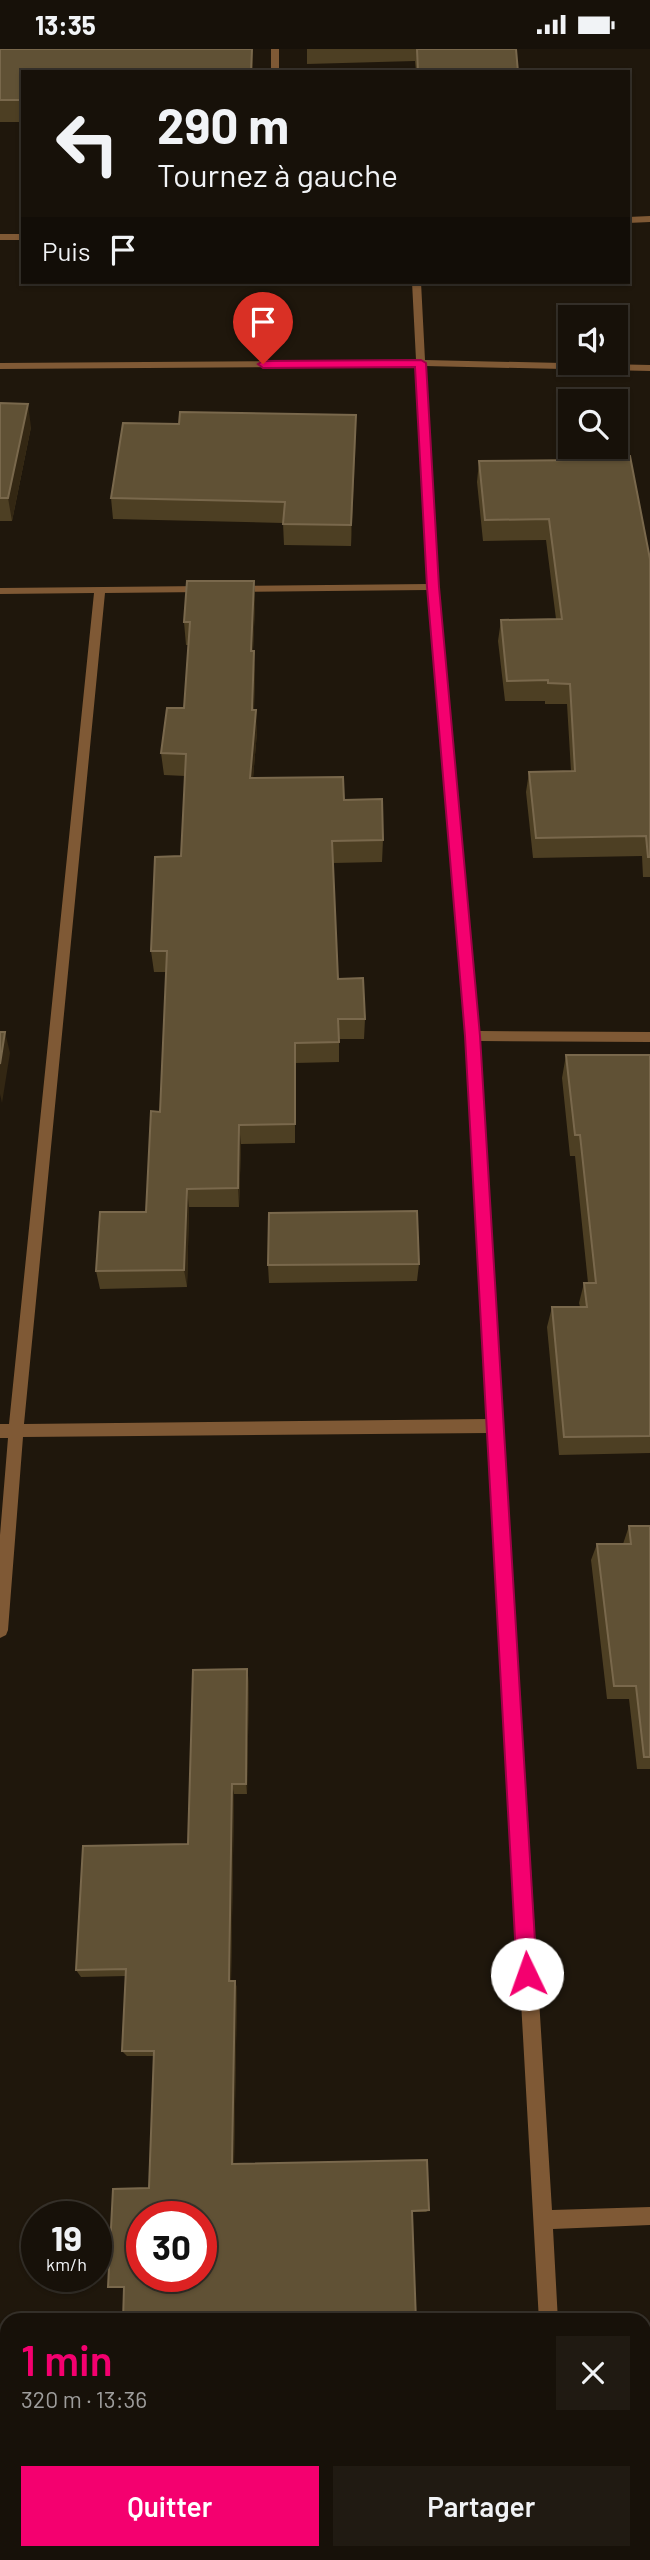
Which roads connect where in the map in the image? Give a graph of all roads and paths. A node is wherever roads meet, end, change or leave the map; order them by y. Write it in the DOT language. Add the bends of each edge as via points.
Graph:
graph roads {
  1 [pos="275,49"];
  2 [pos="275,70"];
  3 [pos="650,219"];
  4 [pos="630,220"];
  5 [pos="0,237"];
  6 [pos="21,237"];
  7 [pos="416,284"];
  8 [pos="421,363"];
  9 [pos="0,366"];
  10 [pos="650,368"];
  11 [pos="433,587"];
  12 [pos="211,589"];
  13 [pos="225,589"];
  14 [pos="100,590"];
  15 [pos="0,591"];
  16 [pos="473,1036"];
  17 [pos="650,1037"];
  18 [pos="494,1426"];
  19 [pos="0,1430"];
  20 [pos="16,1430"];
  21 [pos="0,1630"];
  22 [pos="650,2216"];
  23 [pos="542,2220"];
  24 [pos="548,2313"];
  1 -- 2 [label="street"];
  3 -- 4 [label="street"];
  5 -- 6 [label="street"];
  7 -- 8 [label="street"];
  8 -- 9 [label="street"];
  8 -- 10 [label="street"];
  8 -- 11 [label="street"];
  11 -- 13 [label="street"];
  11 -- 16 [label="street"];
  12 -- 14 [label="street"];
  14 -- 15 [label="street"];
  14 -- 20 [label="street"];
  16 -- 17 [label="street"];
  16 -- 18 [label="street"];
  18 -- 20 [label="street"];
  18 -- 23 [label="street"];
  19 -- 20 [label="street"];
  20 -- 21 [label="street"];
  22 -- 23 [label="street"];
  23 -- 24 [label="street"];
}
